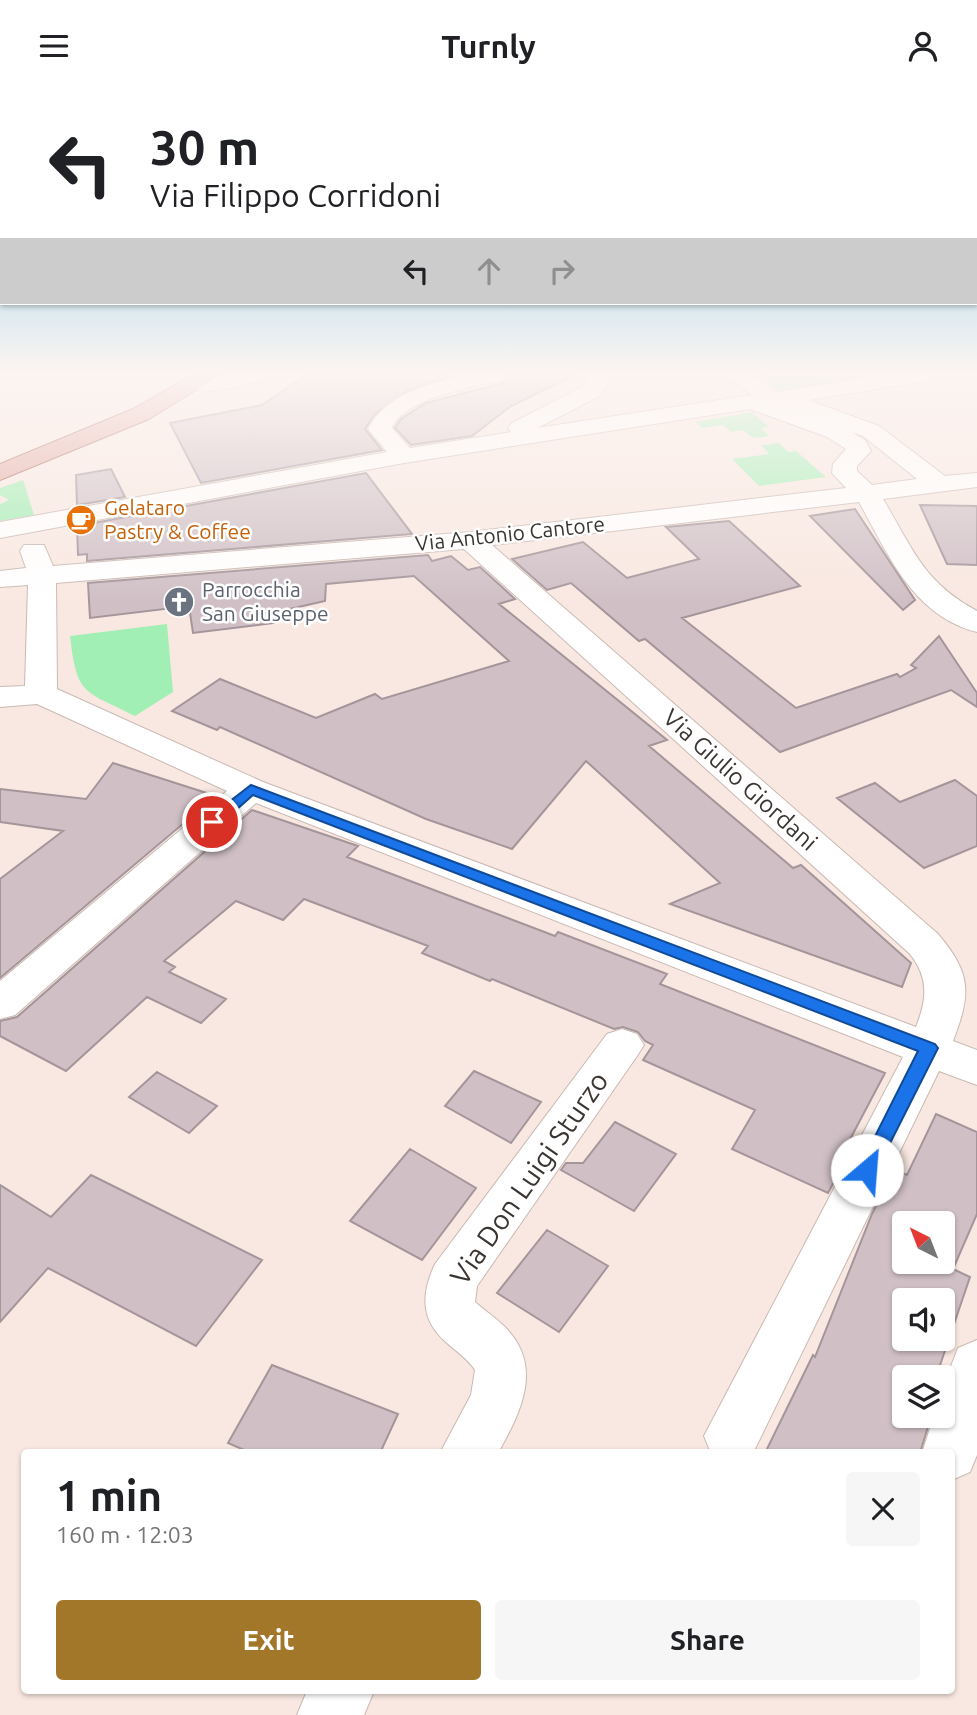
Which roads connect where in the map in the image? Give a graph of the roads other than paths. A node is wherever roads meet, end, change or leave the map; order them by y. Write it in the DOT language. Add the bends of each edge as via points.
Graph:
graph roads {
  1 [pos="56,451"];
  2 [pos="399,451"];
  3 [pos="442,451"];
  4 [pos="859,451"];
  5 [pos="896,451"];
  6 [pos="404,456"];
  7 [pos="0,473"];
  8 [pos="977,480"];
  9 [pos="940,485"];
  10 [pos="867,494"];
  11 [pos="13,528"];
  12 [pos="470,540"];
  13 [pos="42,576"];
  14 [pos="0,579"];
  15 [pos="977,624"];
  16 [pos="41,694"];
  17 [pos="0,697"];
  18 [pos="251,789"];
  19 [pos="0,1004"];
  20 [pos="622,1045"];
  21 [pos="929,1048"];
  22 [pos="977,1068"];
  23 [pos="977,1365"];
  24 [pos="732,1436"];
  25 [pos="470,1449"];
  26 [pos="951,1449"];
  27 [pos="340,1694"];
  28 [pos="329,1715"];
  1 -- 7 [label="main road"];
  2 -- 6 [label="street"];
  3 -- 6 [label="street"];
  4 -- 10 [label="street" via="843,470"];
  5 -- 9 [label="street"];
  6 -- 11 [label="street"];
  8 -- 9 [label="street, Via Antonio Cantore"];
  9 -- 10 [label="street, Via Antonio Cantore"];
  10 -- 12 [label="street, Via Antonio Cantore"];
  10 -- 15 [label="street" via="917,580 939,602"];
  11 -- 13 [label="street"];
  12 -- 13 [label="street, Via Antonio Cantore"];
  12 -- 21 [label="street, Via Giulio Giordani" via="934,954 948,988"];
  13 -- 14 [label="street, Via Antonio Cantore"];
  13 -- 16 [label="street"];
  16 -- 17 [label="street"];
  16 -- 18 [label="street"];
  18 -- 19 [label="street"];
  18 -- 21 [label="street"];
  20 -- 25 [label="street, Via Don Luigi Sturzo" via="453,1280 449,1308 467,1331 493,1349 503,1378"];
  21 -- 22 [label="street"];
  21 -- 24 [label="street, Via Giulio Giordani"];
  23 -- 26 [label="street"];
  27 -- 28 [label="street"];
}
